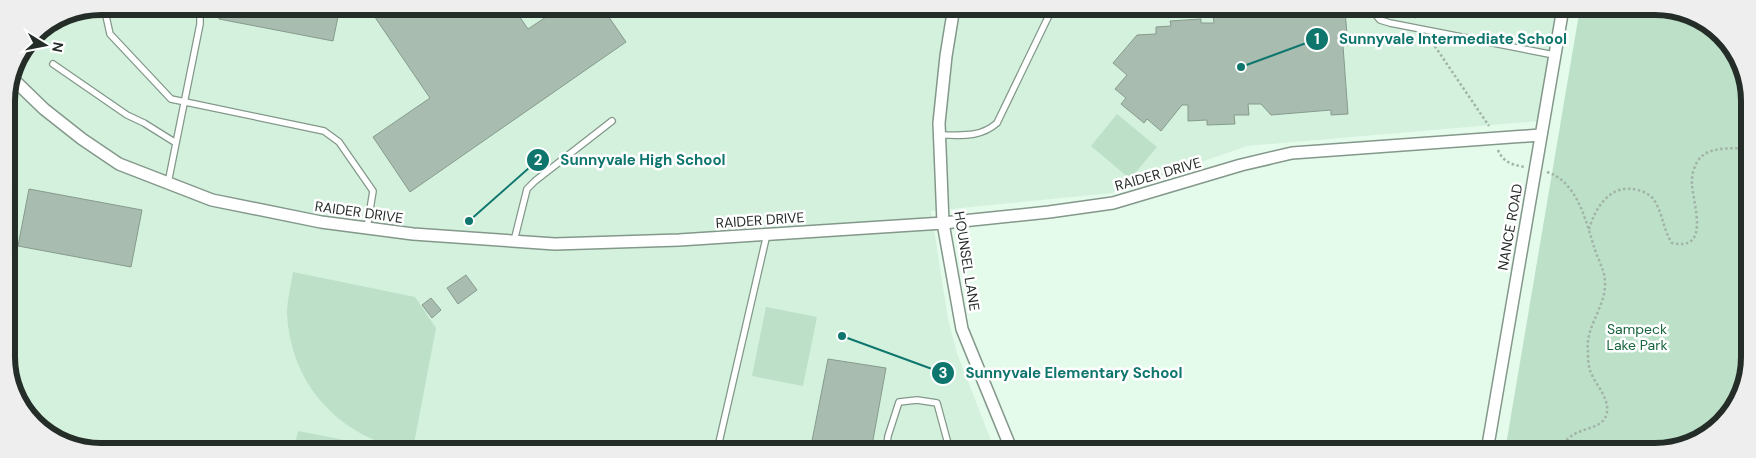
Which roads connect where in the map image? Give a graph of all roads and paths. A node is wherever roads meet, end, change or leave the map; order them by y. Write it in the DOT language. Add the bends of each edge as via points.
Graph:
graph roads {
  1 [pos="106,15"];
  2 [pos="200,15"];
  3 [pos="953,15"];
  4 [pos="1049,15"];
  5 [pos="1376,15"];
  6 [pos="1414,15"];
  7 [pos="1562,15"];
  8 [pos="1424,31"];
  9 [pos="1554,55"];
  10 [pos="53,64"];
  11 [pos="17,83"];
  12 [pos="184,102"];
  13 [pos="612,120"];
  14 [pos="940,135"];
  15 [pos="1540,135"];
  16 [pos="1494,138"];
  17 [pos="176,143"];
  18 [pos="1741,148"];
  19 [pos="1535,169"];
  20 [pos="168,183"];
  21 [pos="943,223"];
  22 [pos="367,228"];
  23 [pos="1589,230"];
  24 [pos="767,234"];
  25 [pos="514,241"];
  26 [pos="719,443"];
  27 [pos="887,443"];
  28 [pos="948,443"];
  29 [pos="1009,443"];
  30 [pos="1488,443"];
  31 [pos="1564,443"];
  1 -- 12 [label="lane" via="110,34 171,99"];
  2 -- 12 [label="lane"];
  3 -- 14 [label="street, HOUNSEL LANE"];
  4 -- 14 [label="lane" via="997,123 974,135"];
  5 -- 8 [label="lane" via="1380,20"];
  6 -- 8 [label="path"];
  7 -- 9 [label="street, NANCE ROAD"];
  8 -- 9 [label="lane"];
  8 -- 16 [label="path"];
  9 -- 15 [label="street, NANCE ROAD"];
  10 -- 17 [label="lane"];
  11 -- 20 [label="street, RAIDER DRIVE" via="44,109 119,164"];
  12 -- 17 [label="lane"];
  12 -- 22 [label="lane" via="324,131 339,142 373,192"];
  13 -- 25 [label="lane" via="527,189"];
  14 -- 21 [label="street, HOUNSEL LANE"];
  15 -- 16 [label="street, RAIDER DRIVE"];
  15 -- 19 [label="street, NANCE ROAD"];
  16 -- 19 [label="path" via="1502,159"];
  16 -- 21 [label="street, RAIDER DRIVE" via="1292,153 1114,203"];
  17 -- 20 [label="lane"];
  18 -- 23 [label="path" via="1712,151 1697,162 1692,184 1698,228 1689,243 1672,243 1653,198 1628,188 1614,192 1601,202"];
  19 -- 23 [label="path" via="1558,175 1571,190"];
  19 -- 30 [label="street, NANCE ROAD"];
  20 -- 22 [label="street, RAIDER DRIVE" via="212,200"];
  21 -- 24 [label="street, RAIDER DRIVE"];
  21 -- 29 [label="street, HOUNSEL LANE" via="962,329"];
  22 -- 25 [label="street, RAIDER DRIVE"];
  23 -- 31 [label="path" via="1603,268 1605,285 1587,348 1590,370 1607,408 1602,421 1567,438"];
  24 -- 25 [label="street, RAIDER DRIVE" via="564,244"];
  24 -- 26 [label="lane"];
  27 -- 28 [label="lane" via="899,402 916,400 937,403"];
}
